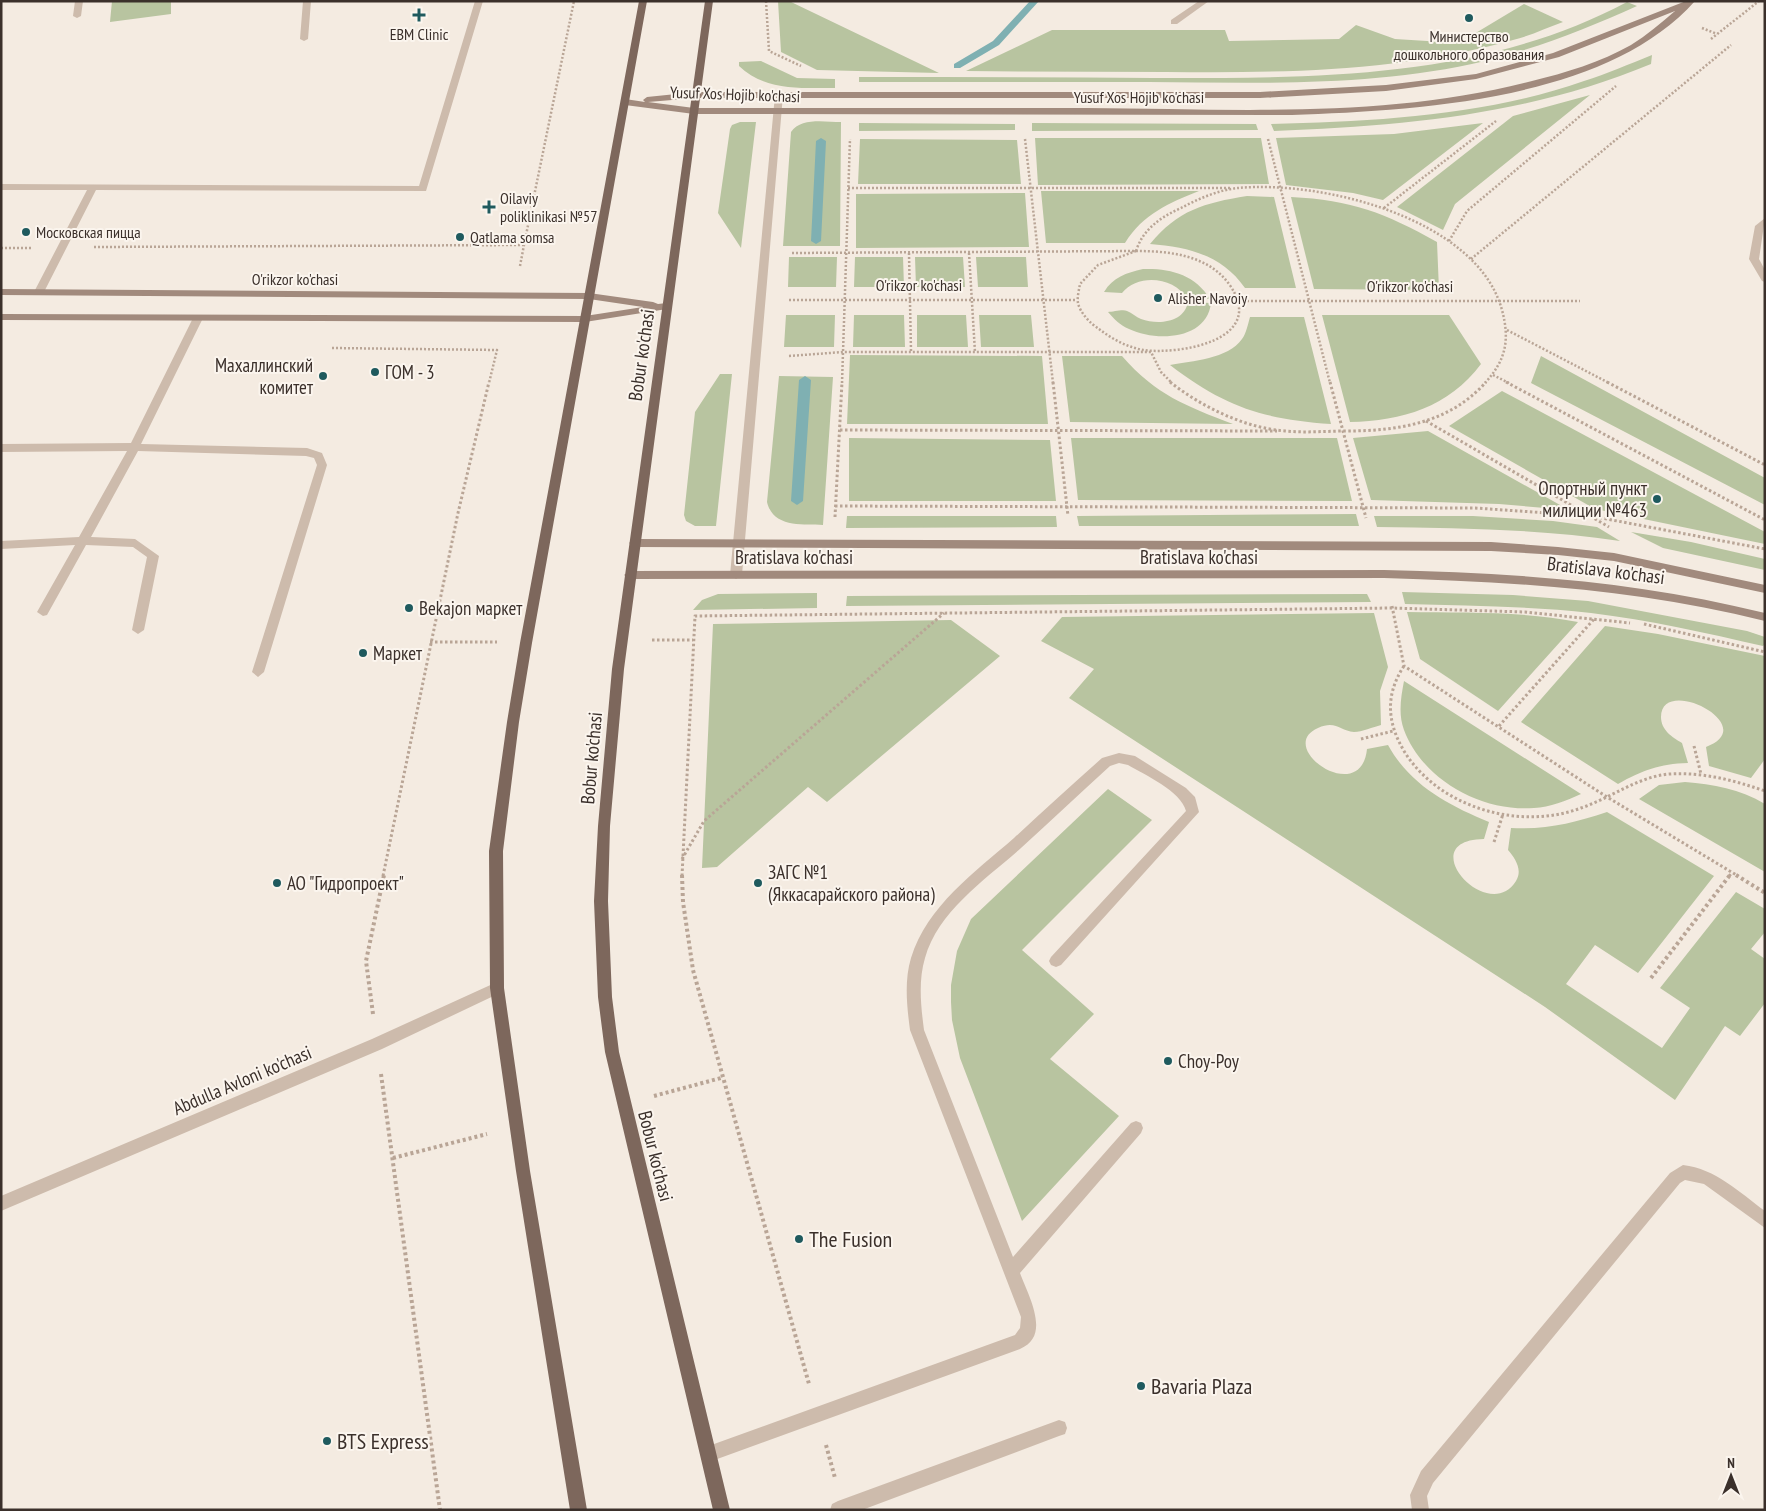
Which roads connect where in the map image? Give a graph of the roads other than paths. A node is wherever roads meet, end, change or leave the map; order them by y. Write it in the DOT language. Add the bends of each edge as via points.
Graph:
graph roads {
  1 [pos="78,1"];
  2 [pos="307,1"];
  3 [pos="479,1"];
  4 [pos="643,1"];
  5 [pos="709,1"];
  6 [pos="1205,1"];
  7 [pos="1690,1"];
  8 [pos="77,16"];
  9 [pos="1174,22"];
  10 [pos="304,39"];
  11 [pos="696,95"];
  12 [pos="779,95"];
  13 [pos="624,102"];
  14 [pos="694,111"];
  15 [pos="778,111"];
  16 [pos="1,187"];
  17 [pos="93,187"];
  18 [pos="1765,221"];
  19 [pos="1765,279"];
  20 [pos="1,292"];
  21 [pos="39,292"];
  22 [pos="589,296"];
  23 [pos="667,306"];
  24 [pos="1,317"];
  25 [pos="198,318"];
  26 [pos="585,320"];
  27 [pos="135,447"];
  28 [pos="1,448"];
  29 [pos="82,541"];
  30 [pos="635,543"];
  31 [pos="739,544"];
  32 [pos="1,545"];
  33 [pos="736,575"];
  34 [pos="630,576"];
  35 [pos="1765,589"];
  36 [pos="43,612"];
  37 [pos="1765,618"];
  38 [pos="138,630"];
  39 [pos="258,672"];
  40 [pos="1056,961"];
  41 [pos="497,988"];
  42 [pos="1136,1128"];
  43 [pos="1,1204"];
  44 [pos="1765,1221"];
  45 [pos="1011,1271"];
  46 [pos="1059,1428"];
  47 [pos="709,1454"];
  48 [pos="841,1509"];
  49 [pos="579,1510"];
  50 [pos="722,1510"];
  51 [pos="1422,1510"];
  1 -- 8 [label="street"];
  2 -- 10 [label="street"];
  3 -- 17 [label="street" via="423,189"];
  4 -- 13 [label="main road"];
  5 -- 11 [label="main road, Bobur ko'chasi"];
  6 -- 9 [label="street"];
  7 -- 12 [label="main road, Yusuf Xos Hojib ko'chasi" via="1556,55 1476,76 1409,86 1260,95"];
  7 -- 15 [label="main road, Yusuf Xos Hojib ko'chasi" via="1663,27 1626,50 1578,70 1463,98 1400,106 1261,112"];
  11 -- 12 [label="main road, Yusuf Xos Hojib ko'chasi"];
  11 -- 13 [label="main road, Yusuf Xos Hojib ko'chasi"];
  11 -- 14 [label="main road, Bobur ko'chasi"];
  12 -- 15 [label="street"];
  13 -- 14 [label="main road, Yusuf Xos Hojib ko'chasi"];
  13 -- 22 [label="main road"];
  14 -- 15 [label="main road, Yusuf Xos Hojib ko'chasi"];
  14 -- 23 [label="main road, Bobur ko'chasi"];
  15 -- 31 [label="street"];
  16 -- 17 [label="street"];
  17 -- 21 [label="street"];
  18 -- 19 [label="street" via="1760,226 1754,258"];
  20 -- 21 [label="main road, O'rikzor ko'chasi"];
  21 -- 22 [label="main road, O'rikzor ko'chasi"];
  22 -- 23 [label="main road, O'rikzor ko'chasi"];
  22 -- 26 [label="main road"];
  23 -- 26 [label="main road"];
  23 -- 30 [label="main road, Bobur ko'chasi"];
  24 -- 25 [label="main road"];
  25 -- 26 [label="main road"];
  25 -- 27 [label="street"];
  26 -- 41 [label="main road" via="526,643 496,851"];
  27 -- 28 [label="street"];
  27 -- 29 [label="street"];
  27 -- 39 [label="street" via="307,452 318,456 322,465"];
  29 -- 32 [label="street"];
  29 -- 36 [label="street"];
  29 -- 38 [label="street" via="135,543 153,556"];
  30 -- 31 [label="main road, Bratislava ko'chasi"];
  30 -- 34 [label="main road, Bobur ko'chasi"];
  31 -- 33 [label="street"];
  31 -- 35 [label="main road, Bratislava ko'chasi" via="1468,546 1564,551 1680,569"];
  33 -- 34 [label="main road, Bratislava ko'chasi"];
  33 -- 37 [label="main road, Bratislava ko'chasi" via="1503,576 1593,584 1691,600"];
  34 -- 47 [label="main road, Bobur ko'chasi" via="604,826 601,900 605,997 612,1052"];
  40 -- 45 [label="street" via="1193,812 1190,801 1182,792 1131,760 1118,758 1106,762 960,894 936,923 919,956 914,993 917,1030"];
  41 -- 43 [label="street, Abdulla Avloni ko'chasi" via="377,1044"];
  41 -- 49 [label="main road"];
  42 -- 45 [label="street"];
  44 -- 51 [label="street" via="1699,1174 1683,1172 1675,1178 1427,1477 1418,1495"];
  45 -- 47 [label="street" via="1029,1317 1028,1331 1020,1340"];
  46 -- 48 [label="street"];
  47 -- 50 [label="main road, Bobur ko'chasi"];
}
